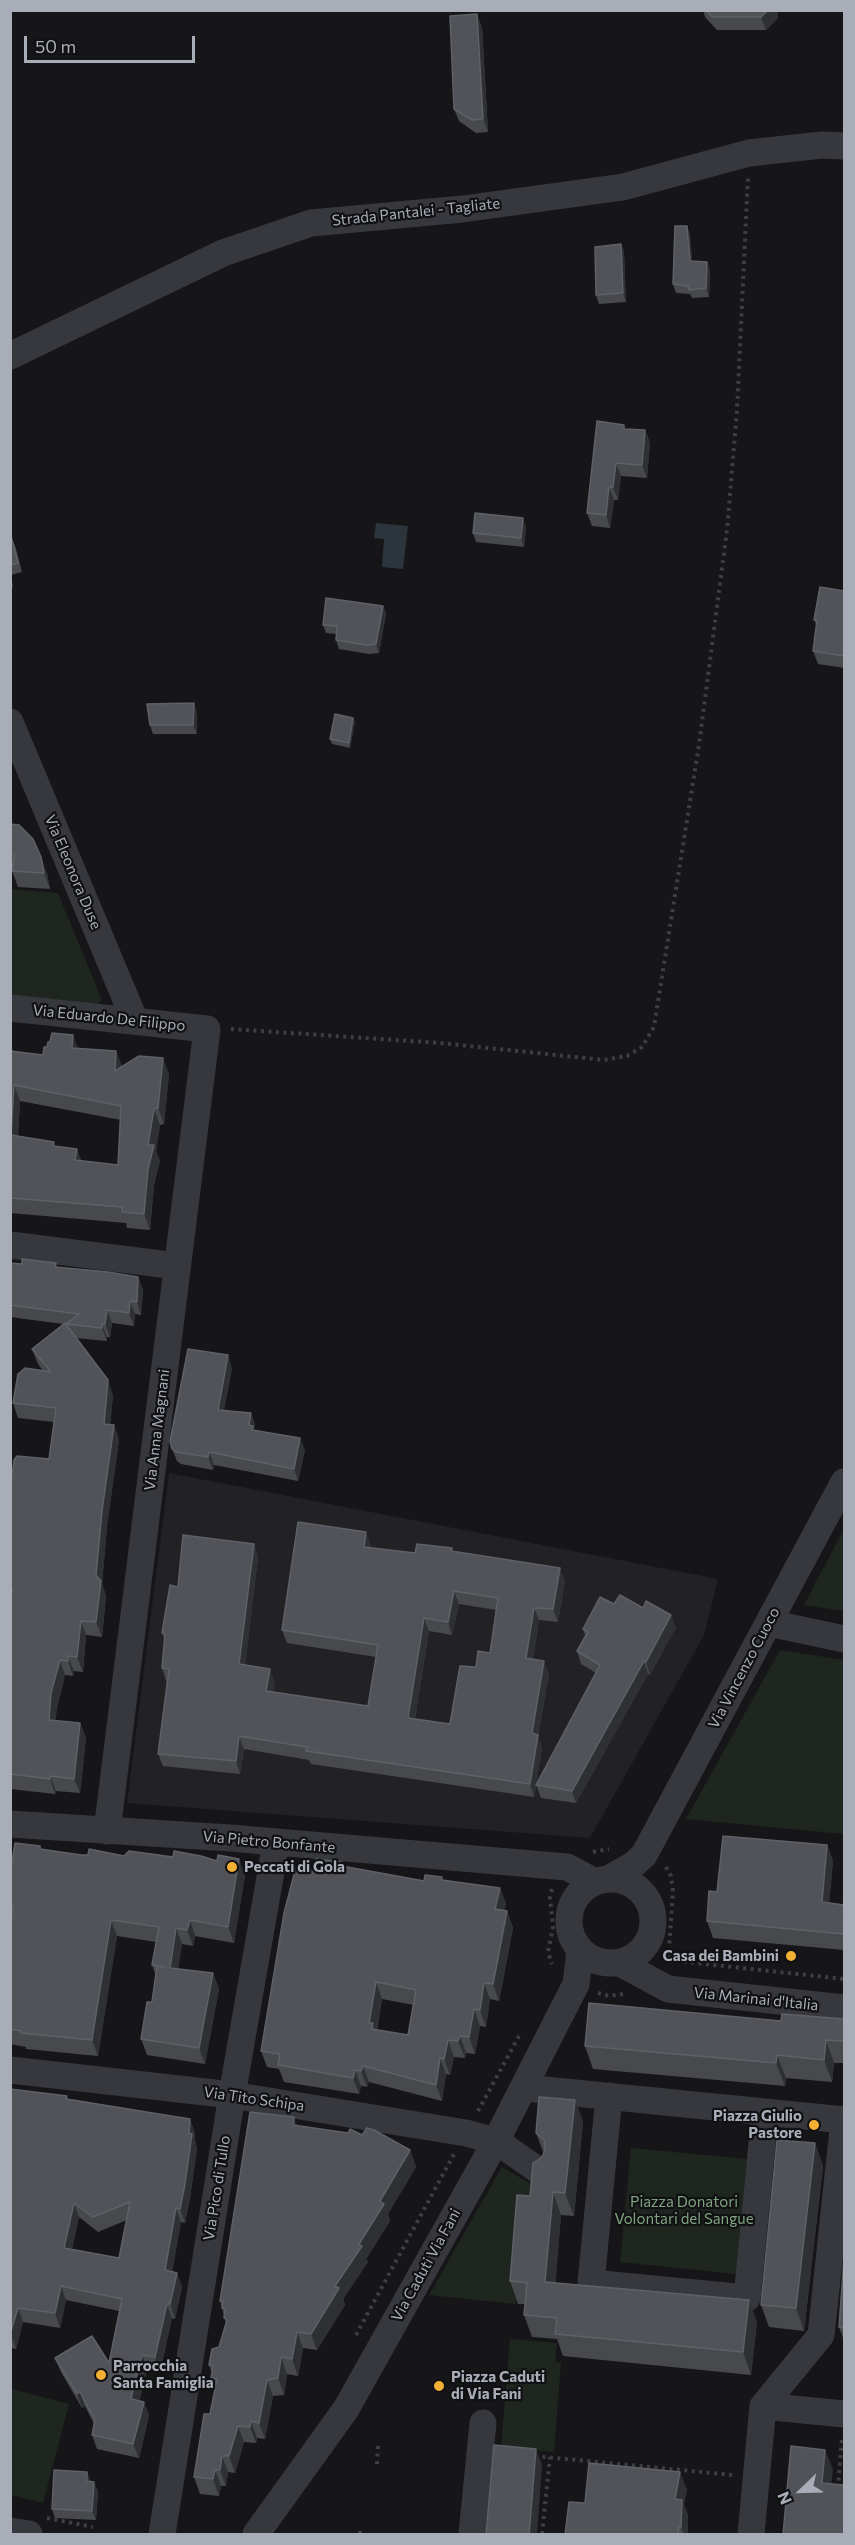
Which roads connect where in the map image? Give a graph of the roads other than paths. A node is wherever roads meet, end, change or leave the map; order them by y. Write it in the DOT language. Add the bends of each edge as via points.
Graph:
graph roads {
  1 [pos="844,146"];
  2 [pos="10,356"];
  3 [pos="10,722"];
  4 [pos="10,1008"];
  5 [pos="135,1021"];
  6 [pos="207,1029"];
  7 [pos="10,1245"];
  8 [pos="177,1266"];
  9 [pos="844,1482"];
  10 [pos="769,1623"];
  11 [pos="844,1639"];
  12 [pos="10,1824"];
  13 [pos="106,1831"];
  14 [pos="276,1843"];
  15 [pos="654,1861"];
  16 [pos="602,1880"];
  17 [pos="644,1894"];
  18 [pos="651,1935"];
  19 [pos="580,1951"];
  20 [pos="613,1963"];
  21 [pos="668,1976"];
  22 [pos="573,1982"];
  23 [pos="844,2008"];
  24 [pos="10,2070"];
  25 [pos="525,2088"];
  26 [pos="232,2095"];
  27 [pos="609,2096"];
  28 [pos="765,2112"];
  29 [pos="844,2120"];
  30 [pos="496,2141"];
  31 [pos="538,2170"];
  32 [pos="763,2406"];
  33 [pos="483,2423"];
  34 [pos="843,2425"];
  35 [pos="34,2525"];
  36 [pos="10,2531"];
  37 [pos="162,2535"];
  38 [pos="256,2535"];
  39 [pos="472,2535"];
  40 [pos="750,2535"];
  1 -- 2 [label="street, Strada Pantalei - Tagliate" via="750,153 623,187 463,209 310,223 223,253"];
  3 -- 5 [label="street, Via Eleonora Duse"];
  4 -- 5 [label="street, Via Eduardo De Filippo"];
  5 -- 6 [label="street, Via Eduardo De Filippo"];
  6 -- 8 [label="street, Via Anna Magnani"];
  7 -- 8 [label="street"];
  8 -- 13 [label="street, Via Anna Magnani"];
  9 -- 10 [label="street, Via Vincenzo Cuoco"];
  10 -- 11 [label="street"];
  10 -- 15 [label="street, Via Vincenzo Cuoco"];
  12 -- 13 [label="street, Via Pietro Bonfante"];
  13 -- 14 [label="street, Via Pietro Bonfante"];
  14 -- 16 [label="street, Via Pietro Bonfante" via="567,1867"];
  14 -- 26 [label="street, Via Pico di Tullo"];
  15 -- 16 [label="street, Via Vincenzo Cuoco" via="633,1865"];
  15 -- 17 [label="street, Via Vincenzo Cuoco"];
  16 -- 17 [label="street" via="628,1883"];
  16 -- 19 [label="street" via="584,1888 570,1911 568,1925"];
  17 -- 18 [label="street" via="653,1921"];
  18 -- 20 [label="street" via="633,1957"];
  18 -- 21 [label="street" via="658,1972"];
  19 -- 20 [label="street" via="592,1959"];
  19 -- 22 [label="street, Via Caduti Via Fani"];
  20 -- 21 [label="street, Via Marinai d'Italia"];
  20 -- 22 [label="street"];
  21 -- 23 [label="street, Via Marinai d'Italia"];
  22 -- 25 [label="street, Via Caduti Via Fani"];
  24 -- 26 [label="street, Via Tito Schipa"];
  25 -- 27 [label="street"];
  25 -- 30 [label="street, Via Caduti Via Fani"];
  26 -- 30 [label="street, Via Tito Schipa"];
  26 -- 37 [label="street, Via Pico di Tullo"];
  27 -- 28 [label="street"];
  27 -- 28 [label="street" via="591,2283 747,2298"];
  28 -- 29 [label="street"];
  29 -- 32 [label="street" via="821,2335"];
  30 -- 31 [label="street, Via Tito Schipa"];
  30 -- 38 [label="street, Via Caduti Via Fani" via="346,2409"];
  32 -- 34 [label="street"];
  32 -- 40 [label="street"];
  33 -- 39 [label="street"];
  35 -- 36 [label="street"];
}
